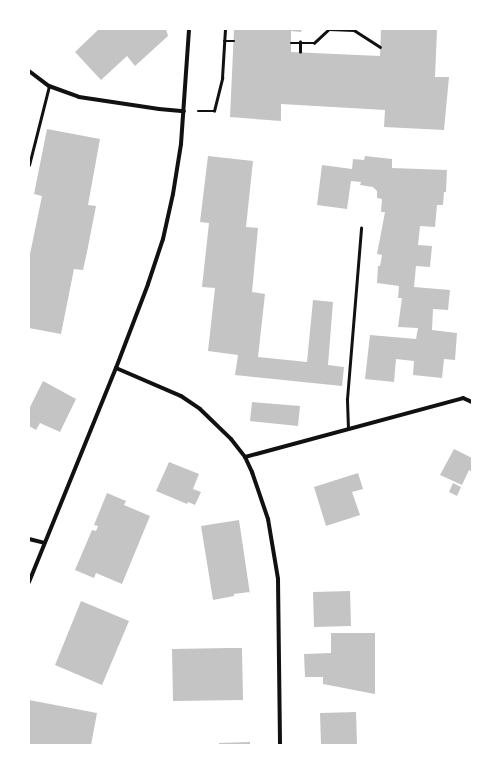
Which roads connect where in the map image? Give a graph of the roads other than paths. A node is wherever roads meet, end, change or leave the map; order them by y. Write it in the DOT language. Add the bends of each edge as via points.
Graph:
graph roads {
  1 [pos="189,29"];
  2 [pos="29,71"];
  3 [pos="49,86"];
  4 [pos="184,111"];
  5 [pos="29,165"];
  6 [pos="361,228"];
  7 [pos="116,368"];
  8 [pos="472,402"];
  9 [pos="348,429"];
  10 [pos="245,457"];
  11 [pos="29,539"];
  12 [pos="45,544"];
  13 [pos="29,582"];
  14 [pos="280,745"];
  1 -- 4 [label="street"];
  2 -- 3 [label="street"];
  3 -- 4 [label="street" via="79,96"];
  3 -- 5 [label="lane"];
  4 -- 7 [label="street" via="173,194 163,239"];
  6 -- 9 [label="lane" via="347,399"];
  7 -- 10 [label="street" via="181,396 200,409 231,439"];
  7 -- 12 [label="street"];
  8 -- 9 [label="street" via="463,398"];
  9 -- 10 [label="street"];
  10 -- 14 [label="street" via="268,519 276,558 280,599"];
  11 -- 12 [label="street"];
  12 -- 13 [label="street"];
}
